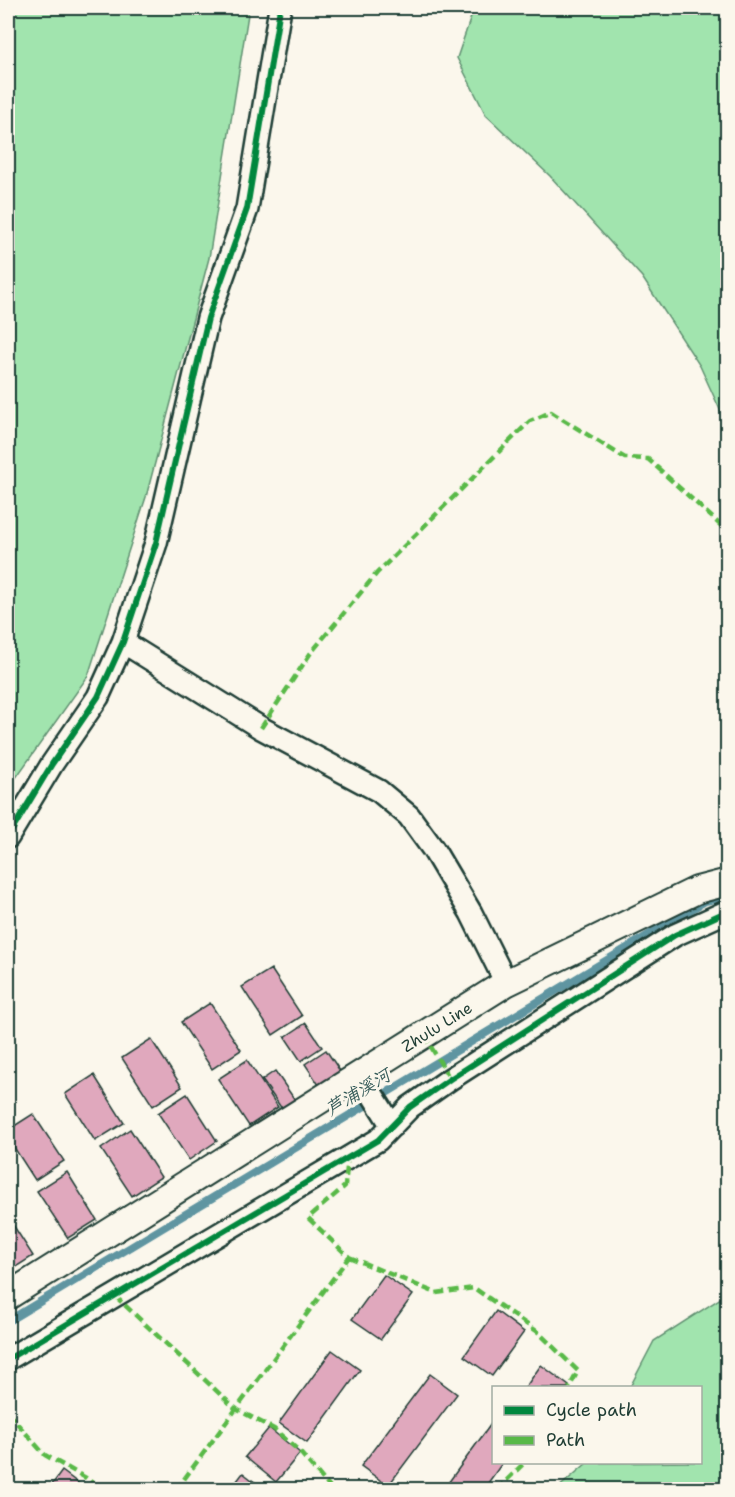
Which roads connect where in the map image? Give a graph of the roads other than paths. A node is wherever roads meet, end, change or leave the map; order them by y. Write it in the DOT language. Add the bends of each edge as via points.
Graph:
graph roads {
  1 [pos="280,8"];
  2 [pos="123,642"];
  3 [pos="8,837"];
  4 [pos="728,882"];
  5 [pos="728,910"];
  6 [pos="506,983"];
  7 [pos="363,1080"];
  8 [pos="388,1120"];
  9 [pos="8,1296"];
  10 [pos="8,1359"];
  1 -- 2 [label="street" via="247,209 208,318 156,543"];
  2 -- 3 [label="street" via="98,697"];
  2 -- 6 [label="street" via="261,728 379,791 409,816 471,913"];
  4 -- 6 [label="street, Zhulu Line" via="697,890"];
  5 -- 8 [label="street" via="675,934"];
  6 -- 7 [label="street, Zhulu Line"];
  7 -- 8 [label="street"];
  7 -- 9 [label="street, Zhulu Line"];
  8 -- 10 [label="street" via="378,1140"];
}
